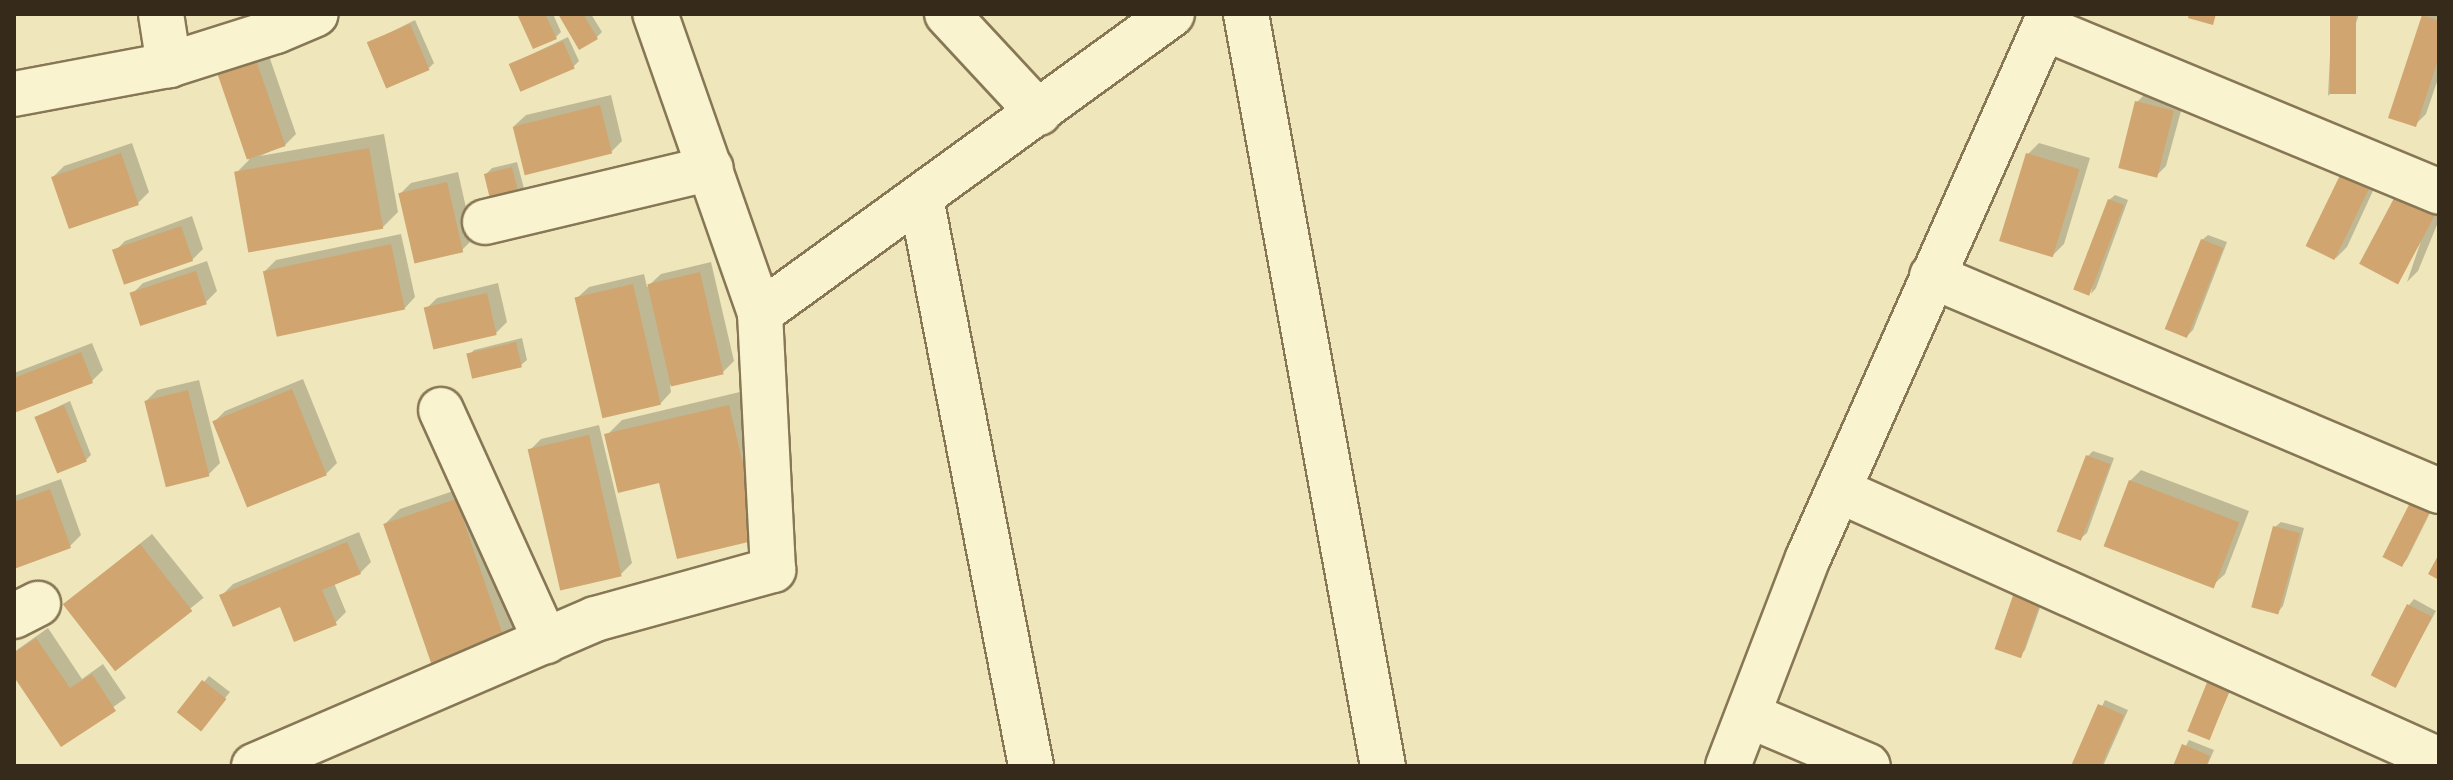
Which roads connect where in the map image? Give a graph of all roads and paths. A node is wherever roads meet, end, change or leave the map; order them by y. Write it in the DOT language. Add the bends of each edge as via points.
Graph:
graph roads {
  1 [pos="161,14"];
  2 [pos="316,14"];
  3 [pos="655,14"];
  4 [pos="947,14"];
  5 [pos="1172,14"];
  6 [pos="1246,14"];
  7 [pos="2047,21"];
  8 [pos="169,65"];
  9 [pos="14,94"];
  10 [pos="1039,113"];
  11 [pos="711,168"];
  12 [pos="2439,192"];
  13 [pos="921,198"];
  14 [pos="485,222"];
  15 [pos="1932,276"];
  16 [pos="760,313"];
  17 [pos="441,410"];
  18 [pos="1838,490"];
  19 [pos="2439,491"];
  20 [pos="546,641"];
  21 [pos="1748,715"];
  22 [pos="2439,760"];
  23 [pos="254,766"];
  24 [pos="1031,766"];
  25 [pos="1383,766"];
  26 [pos="1728,766"];
  27 [pos="1868,766"];
  1 -- 8 [label="street"];
  2 -- 8 [label="street"];
  3 -- 11 [label="street"];
  4 -- 10 [label="street"];
  5 -- 10 [label="street"];
  6 -- 25 [label="street"];
  7 -- 12 [label="street"];
  7 -- 15 [label="street"];
  8 -- 9 [label="street"];
  10 -- 13 [label="street"];
  11 -- 14 [label="street"];
  11 -- 16 [label="street"];
  13 -- 16 [label="street"];
  13 -- 24 [label="street"];
  15 -- 18 [label="street"];
  15 -- 19 [label="street"];
  16 -- 20 [label="street" via="773,570 595,619"];
  17 -- 20 [label="street"];
  18 -- 21 [label="street"];
  18 -- 22 [label="street"];
  20 -- 23 [label="street"];
  21 -- 26 [label="street"];
  21 -- 27 [label="street"];
}
